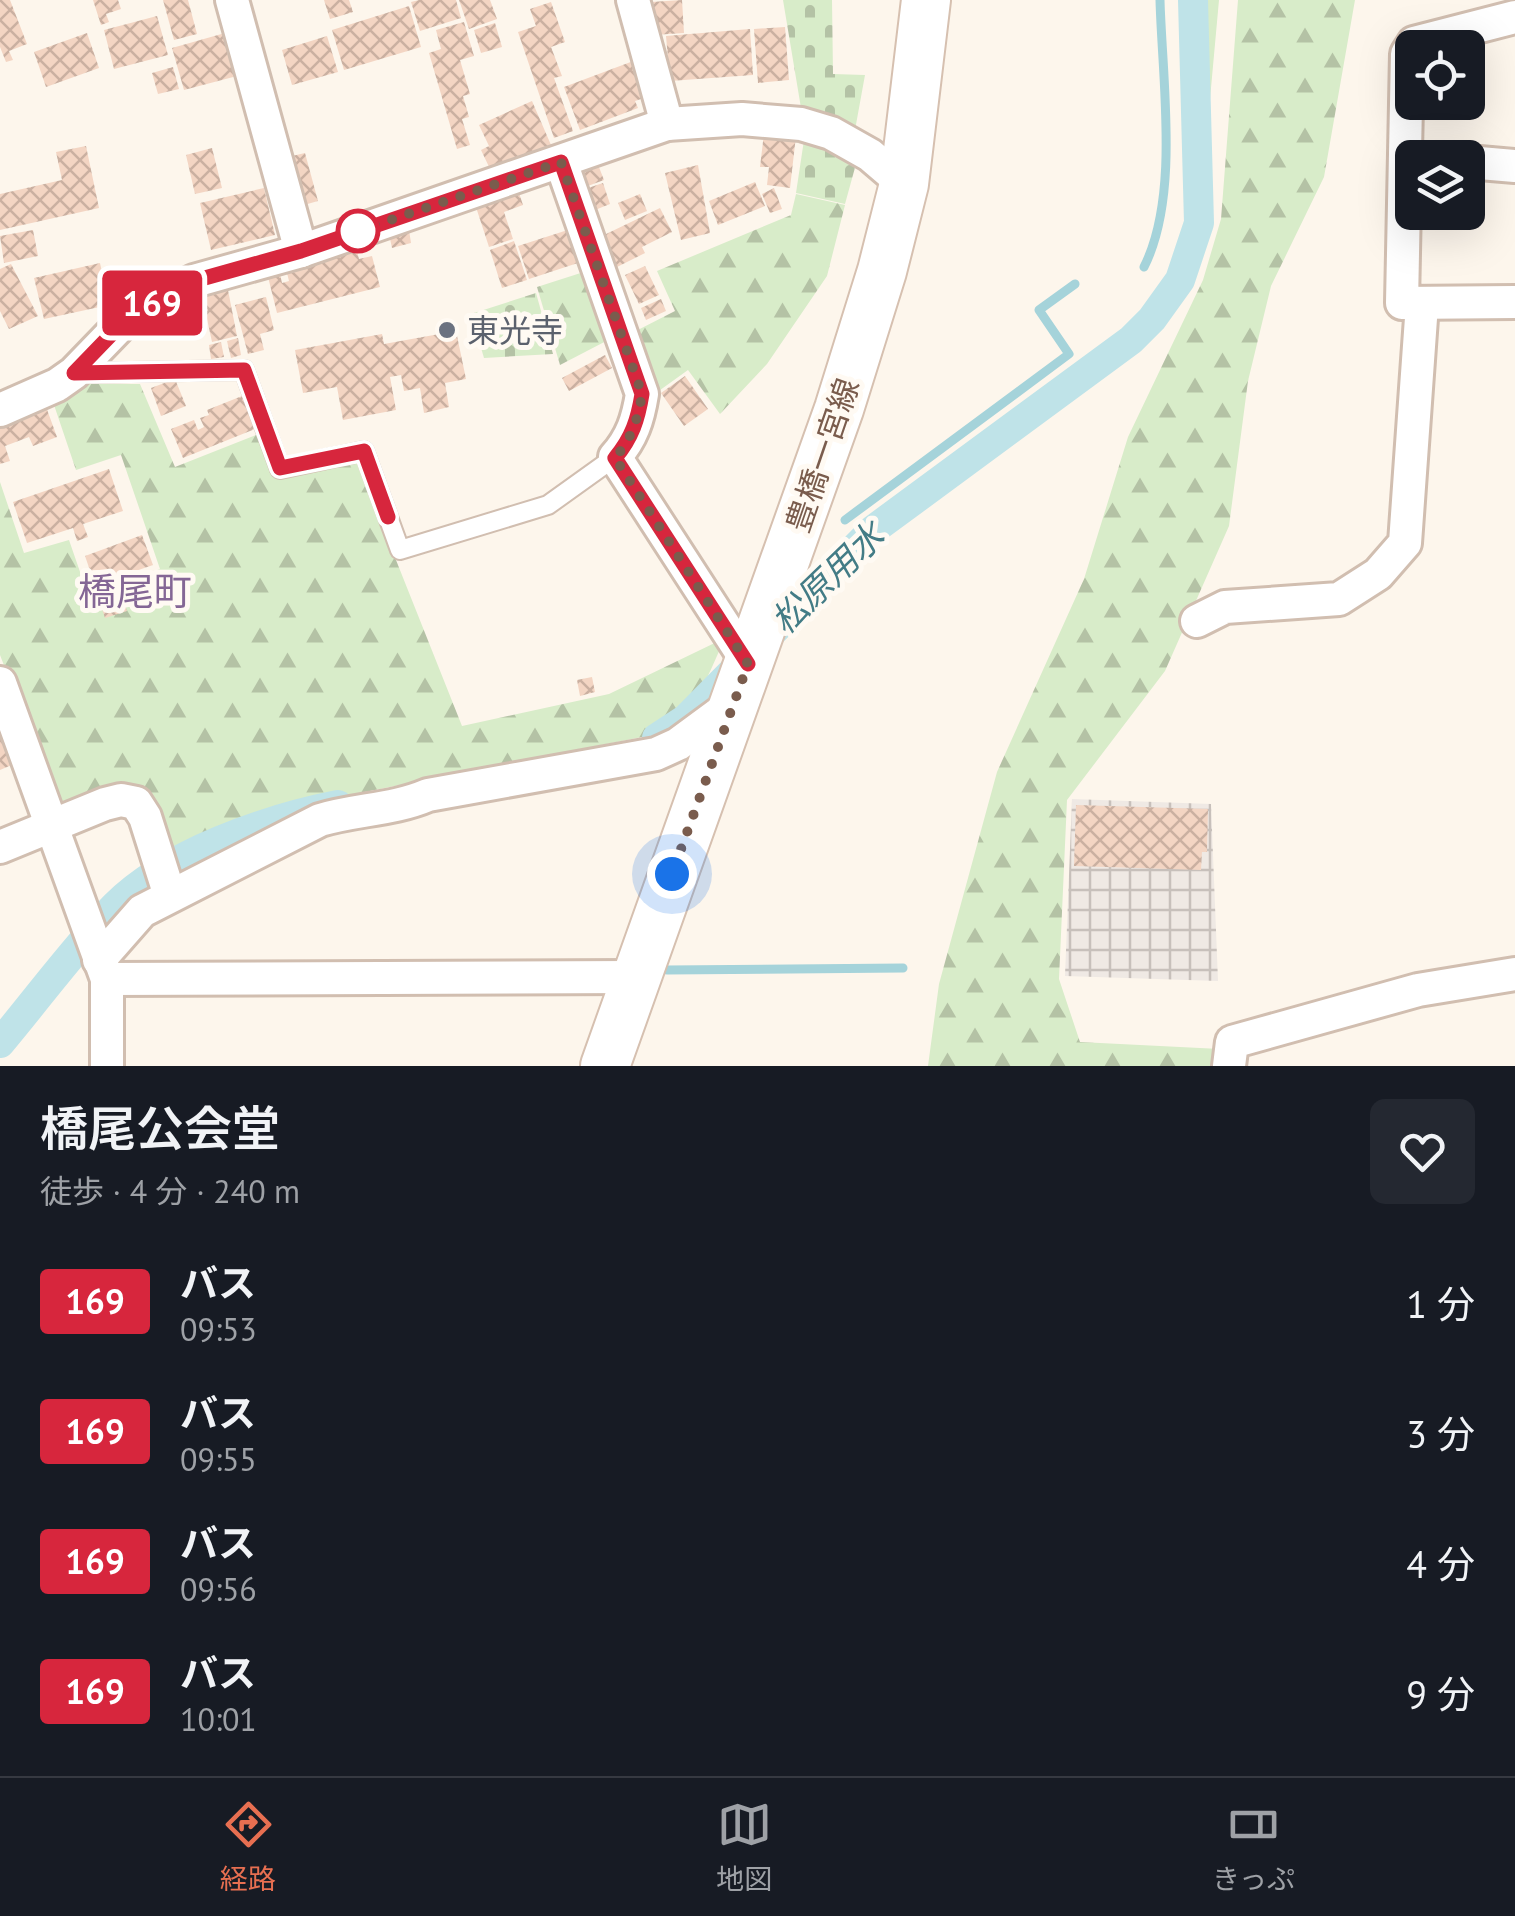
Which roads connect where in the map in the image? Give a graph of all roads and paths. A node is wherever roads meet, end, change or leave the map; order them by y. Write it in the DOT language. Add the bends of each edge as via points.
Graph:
graph roads {
  1 [pos="232,0"];
  2 [pos="633,0"];
  3 [pos="926,0"];
  4 [pos="1515,17"];
  5 [pos="667,124"];
  6 [pos="1409,140"];
  7 [pos="561,162"];
  8 [pos="1485,163"];
  9 [pos="1515,166"];
  10 [pos="904,184"];
  11 [pos="1406,230"];
  12 [pos="301,251"];
  13 [pos="1515,302"];
  14 [pos="1422,304"];
  15 [pos="74,373"];
  16 [pos="0,410"];
  17 [pos="615,458"];
  18 [pos="1197,621"];
  19 [pos="0,683"];
  20 [pos="742,683"];
  21 [pos="51,826"];
  22 [pos="0,847"];
  23 [pos="170,896"];
  24 [pos="103,970"];
  25 [pos="1515,974"];
  26 [pos="635,977"];
  27 [pos="107,1066"];
  28 [pos="605,1066"];
  29 [pos="1229,1066"];
  1 -- 12 [label="street"];
  2 -- 5 [label="street"];
  3 -- 10 [label="main road, 豊橋一宮線"];
  4 -- 6 [label="street" via="1414,42 1407,54"];
  5 -- 7 [label="street"];
  5 -- 10 [label="street" via="801,124 870,155"];
  7 -- 12 [label="street"];
  7 -- 17 [label="street" via="642,394 628,442"];
  8 -- 9 [label="street"];
  10 -- 20 [label="main road, 豊橋一宮線" via="839,409"];
  11 -- 14 [label="street" via="1402,303"];
  12 -- 15 [label="street" via="194,281 131,314"];
  13 -- 14 [label="street"];
  14 -- 18 [label="street" via="1405,543 1378,574 1339,599 1226,607"];
  15 -- 16 [label="street"];
  15 -- 17 [label="lane" via="244,370 280,468 364,451 400,550 548,505"];
  17 -- 20 [label="street"];
  19 -- 21 [label="street"];
  20 -- 23 [label="street" via="678,744 656,754 345,812"];
  20 -- 26 [label="main road, 豊橋一宮線"];
  21 -- 22 [label="street"];
  21 -- 23 [label="street" via="105,804 136,803"];
  21 -- 24 [label="street"];
  23 -- 24 [label="street" via="142,911"];
  24 -- 26 [label="street"];
  24 -- 27 [label="street"];
  25 -- 29 [label="street" via="1418,990 1232,1042"];
  26 -- 28 [label="main road, 豊橋一宮線"];
}
